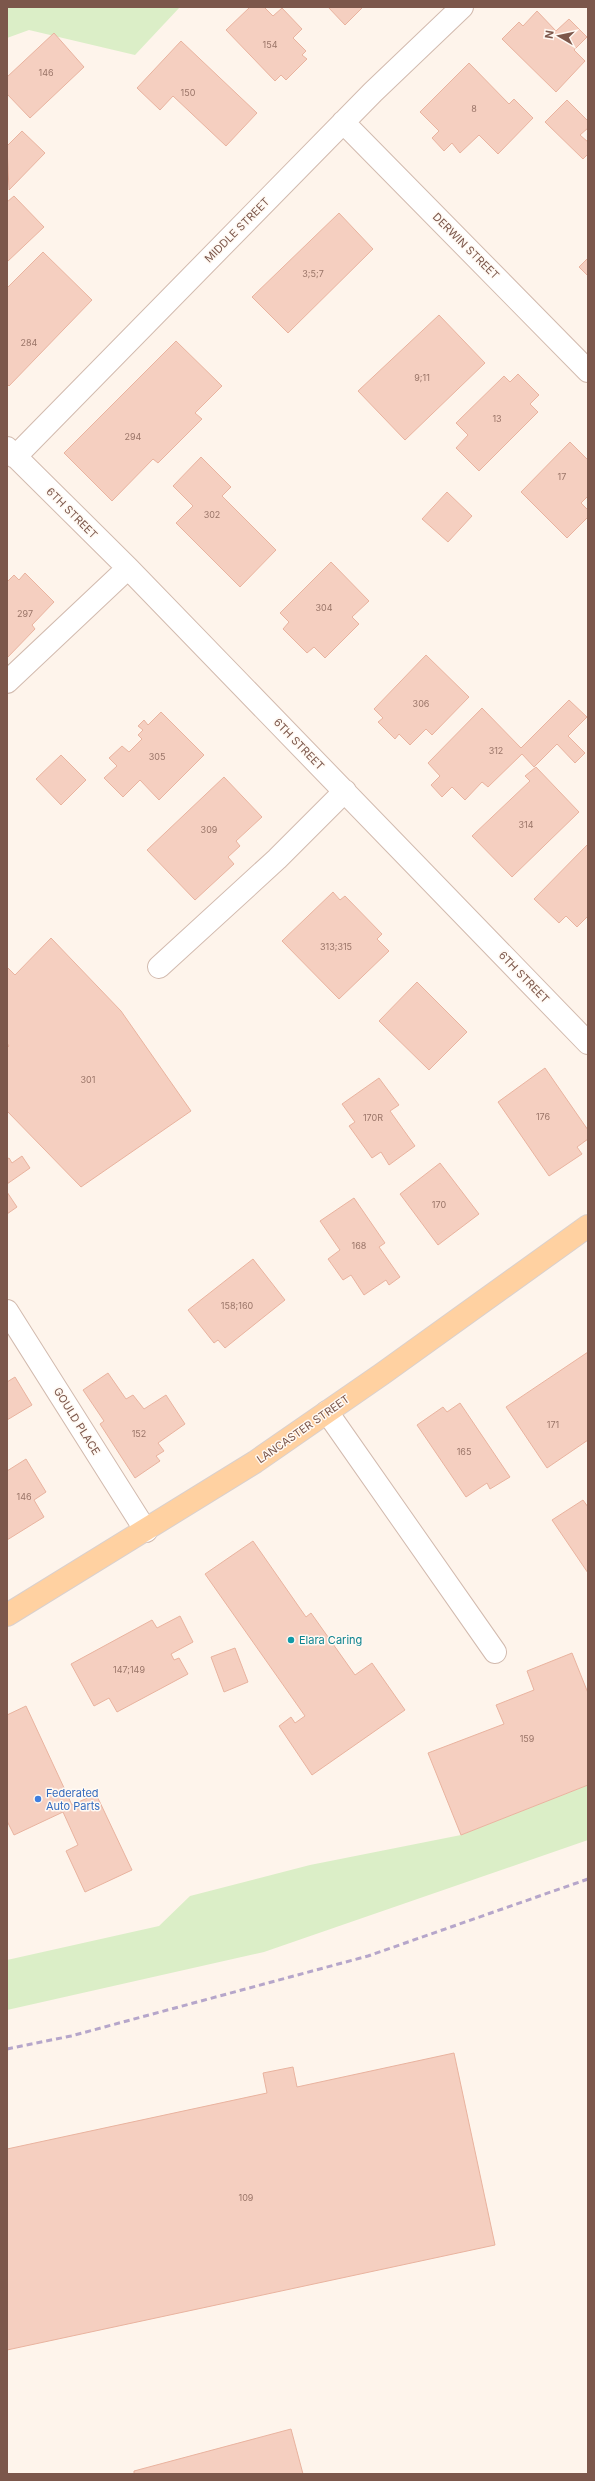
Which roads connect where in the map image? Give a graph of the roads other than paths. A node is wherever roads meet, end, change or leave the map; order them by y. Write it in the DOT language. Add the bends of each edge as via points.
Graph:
graph roads {
  1 [pos="462,7"];
  2 [pos="343,122"];
  3 [pos="588,371"];
  4 [pos="11,452"];
  5 [pos="128,568"];
  6 [pos="7,682"];
  7 [pos="344,792"];
  8 [pos="159,967"];
  9 [pos="588,1043"];
  10 [pos="588,1226"];
  11 [pos="7,1311"];
  12 [pos="327,1412"];
  13 [pos="146,1531"];
  14 [pos="7,1615"];
  15 [pos="495,1652"];
  1 -- 2 [label="street, MIDDLE STREET"];
  2 -- 3 [label="street, DERWIN STREET"];
  2 -- 4 [label="street, MIDDLE STREET"];
  4 -- 5 [label="street, 6TH STREET"];
  5 -- 6 [label="street"];
  5 -- 7 [label="street, 6TH STREET"];
  7 -- 8 [label="street" via="277,859"];
  7 -- 9 [label="street, 6TH STREET"];
  10 -- 12 [label="main road, LANCASTER STREET"];
  11 -- 13 [label="street, GOULD PLACE"];
  12 -- 13 [label="main road, LANCASTER STREET" via="255,1462"];
  12 -- 15 [label="street"];
  13 -- 14 [label="main road, LANCASTER STREET"];
}
